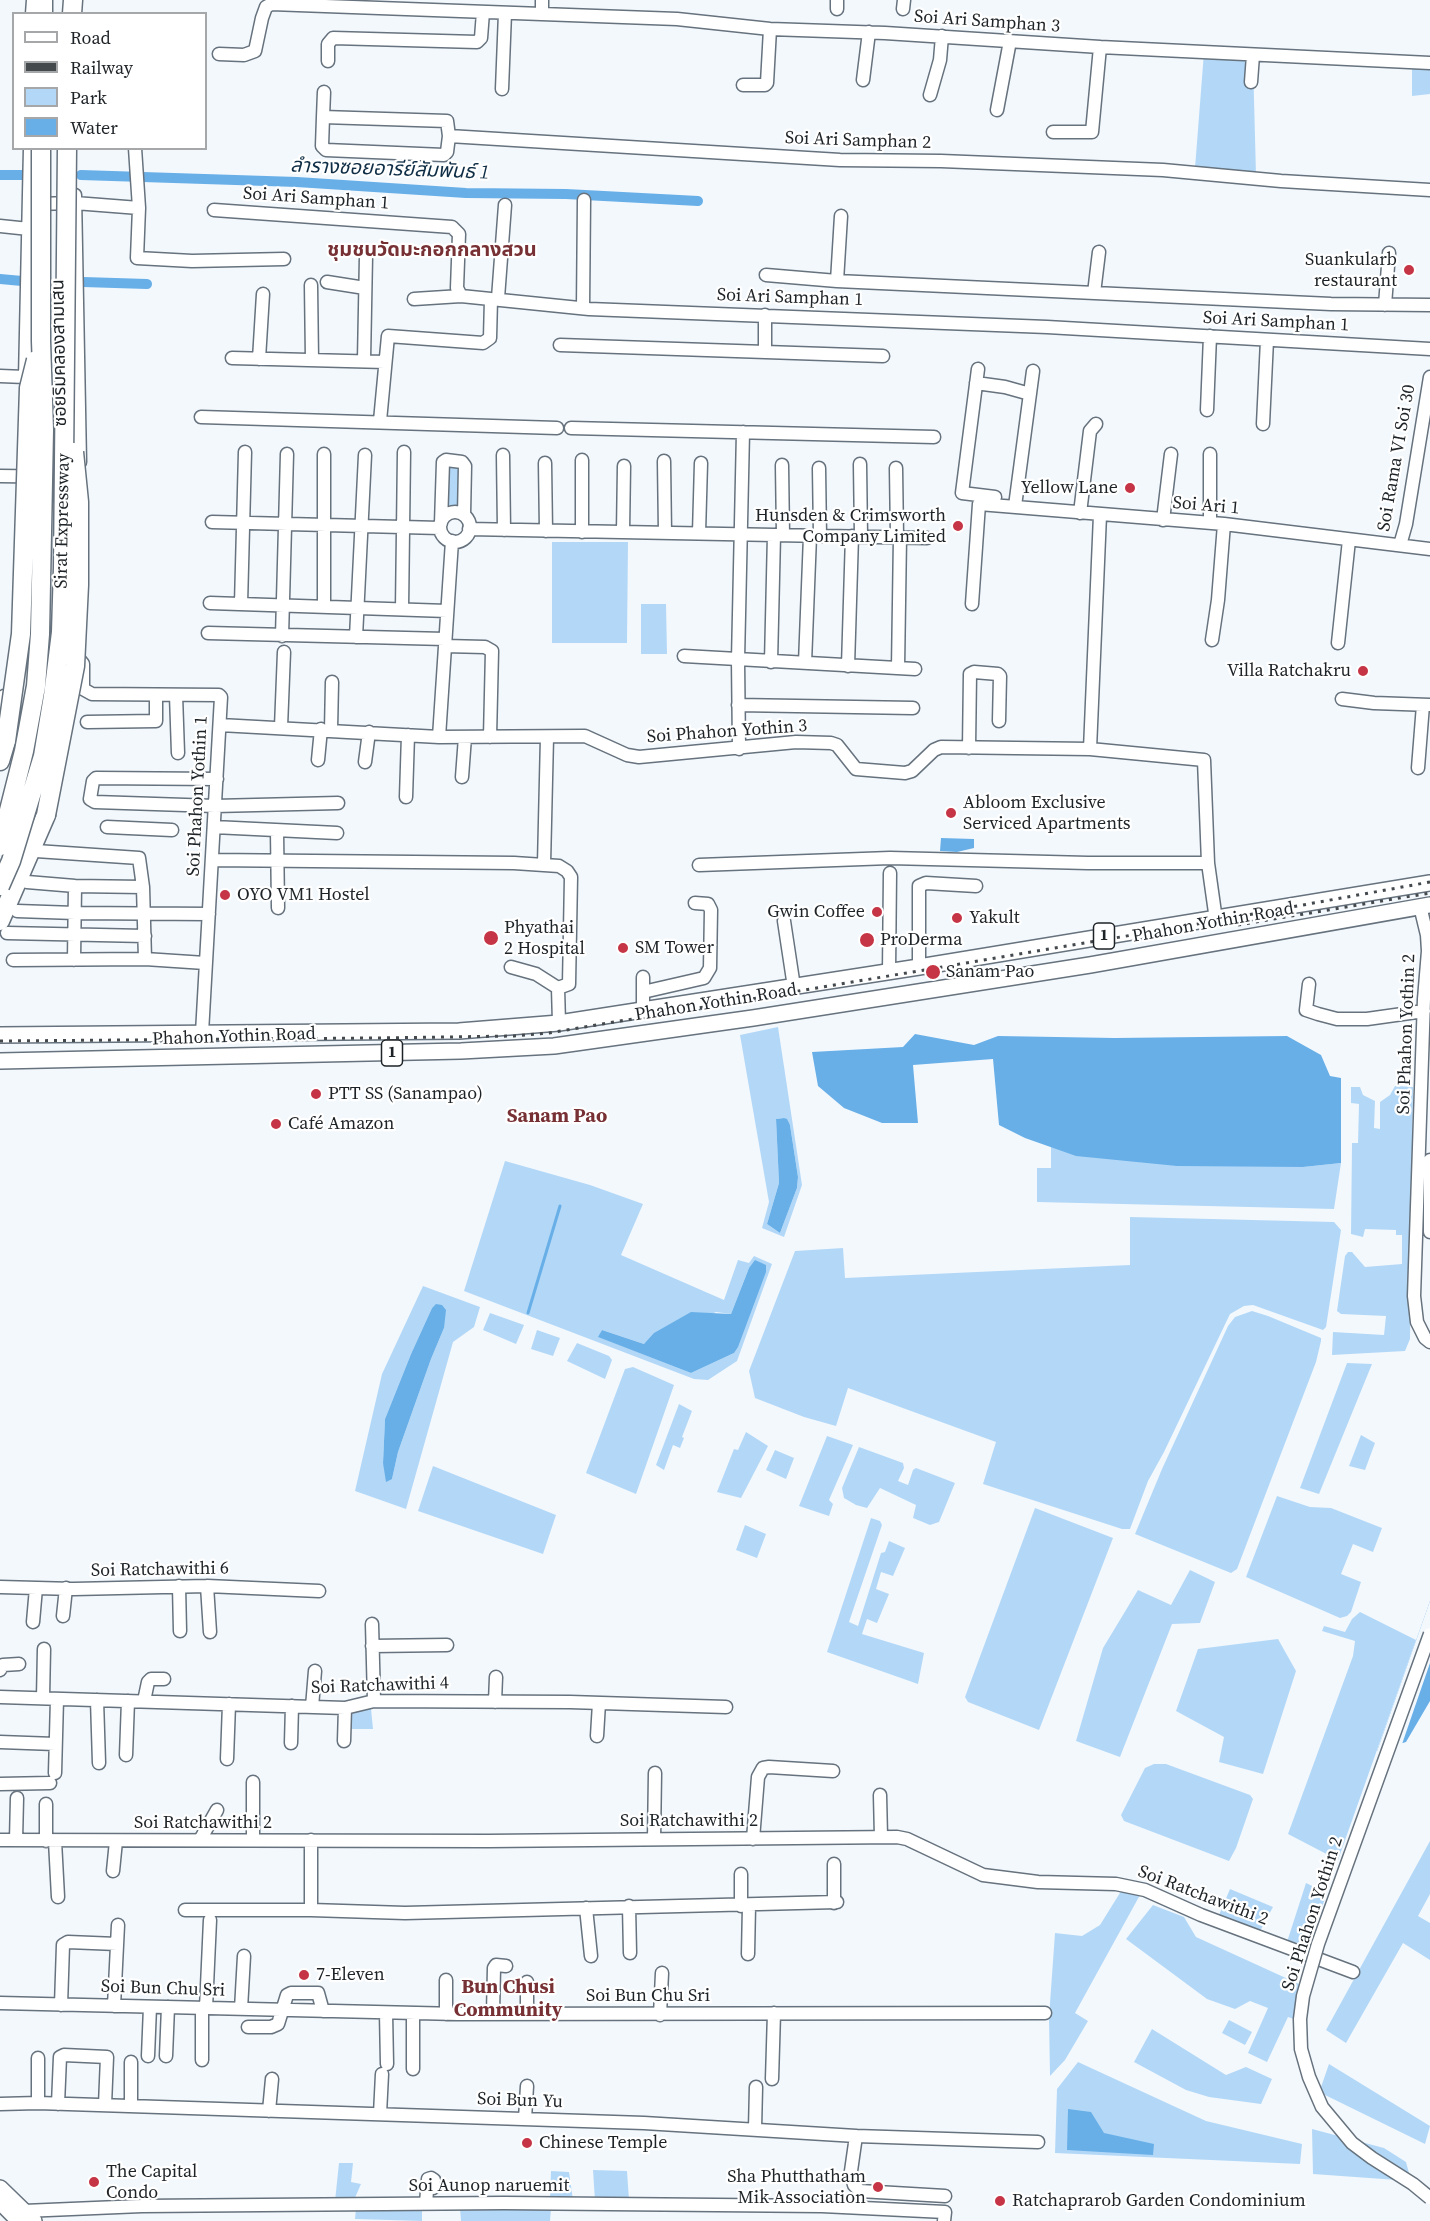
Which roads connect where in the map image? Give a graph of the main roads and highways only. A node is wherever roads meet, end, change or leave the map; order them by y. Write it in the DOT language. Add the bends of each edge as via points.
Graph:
graph roads {
  1 [pos="41,150"];
  2 [pos="67,150"];
  3 [pos="40,341"];
  4 [pos="64,397"];
  5 [pos="0,761"];
  6 [pos="0,846"];
  7 [pos="1430,883"];
  8 [pos="6,900"];
  9 [pos="1425,905"];
  10 [pos="1216,920"];
  11 [pos="3,927"];
  12 [pos="1220,940"];
  13 [pos="778,989"];
  14 [pos="782,1013"];
  15 [pos="317,1032"];
  16 [pos="0,1035"];
  17 [pos="317,1054"];
  18 [pos="0,1061"];
  19 [pos="0,2188"];
  20 [pos="0,2202"];
  21 [pos="26,2218"];
  1 -- 3 [label="highway, Sirat Expressway, bridge"];
  2 -- 4 [label="highway, Sirat Expressway, bridge"];
  3 -- 5 [label="highway, bridge" via="29,388 21,634"];
  3 -- 6 [label="highway, Sirat Expressway, bridge" via="44,430 39,655 24,751"];
  4 -- 8 [label="highway, Sirat Expressway, bridge" via="61,632 43,756 11,861"];
  4 -- 8 [label="highway, bridge" via="79,502 75,666 46,815"];
  7 -- 10 [label="main road, Phahon Yothin Road / 1"];
  8 -- 11 [label="highway"];
  9 -- 12 [label="main road, Phahon Yothin Road / 1"];
  10 -- 12 [label="main road"];
  10 -- 13 [label="main road, Phahon Yothin Road / 1"];
  12 -- 14 [label="main road, Phahon Yothin Road / 1" via="1090,965"];
  13 -- 14 [label="main road"];
  13 -- 15 [label="main road, Phahon Yothin Road / 1" via="559,1023 459,1031"];
  14 -- 17 [label="main road, Phahon Yothin Road / 1" via="522,1049"];
  15 -- 16 [label="main road, Phahon Yothin Road / 1"];
  15 -- 17 [label="main road"];
  17 -- 18 [label="main road, Phahon Yothin Road / 1"];
  19 -- 21 [label="main road"];
  20 -- 21 [label="main road"];
}
